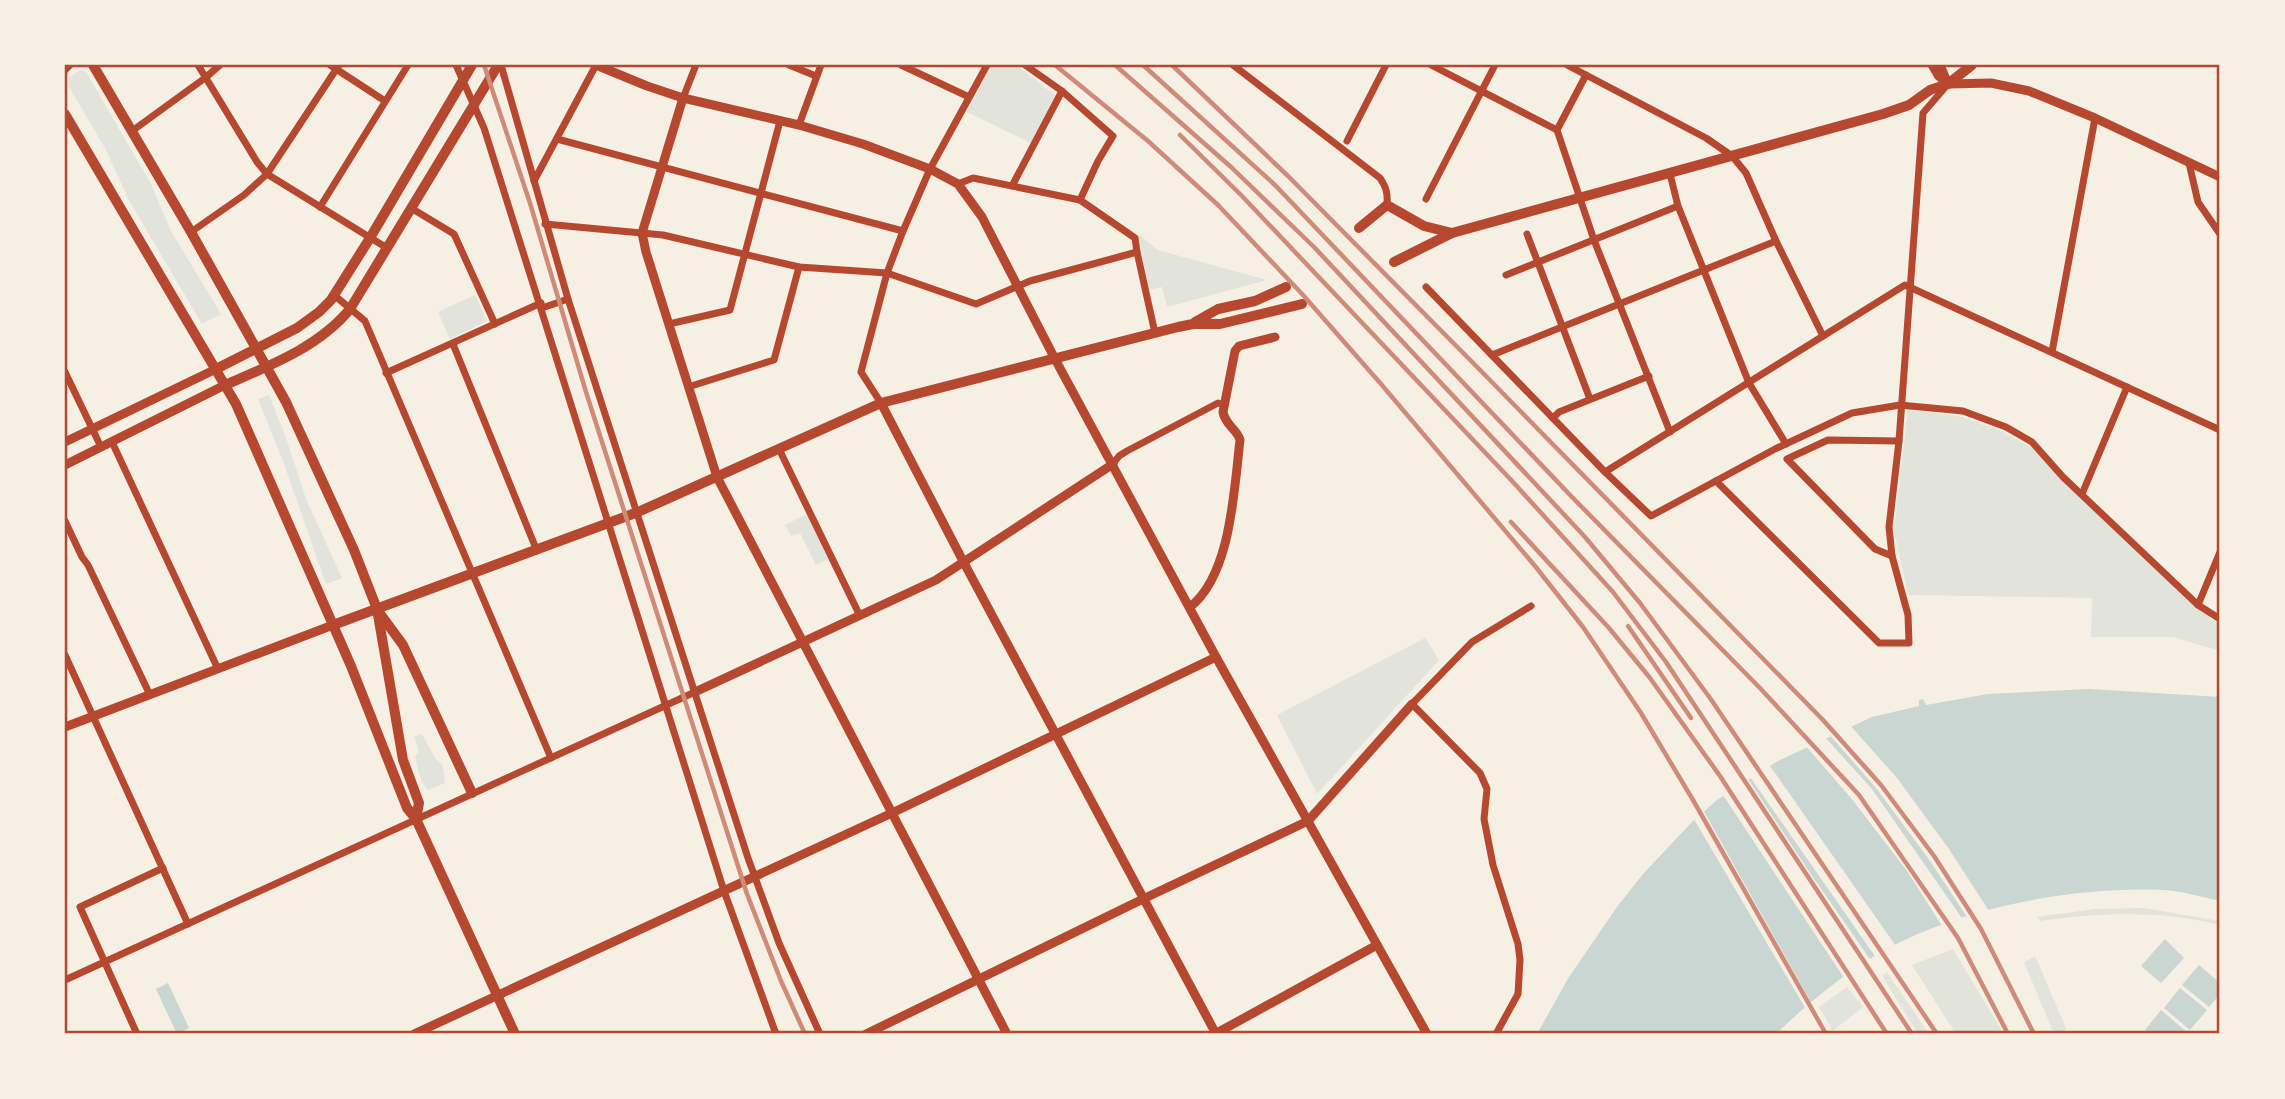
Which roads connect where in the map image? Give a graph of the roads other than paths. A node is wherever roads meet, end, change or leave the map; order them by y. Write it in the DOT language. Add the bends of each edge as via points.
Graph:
graph roads {
  1 [pos="70,65"];
  2 [pos="93,65"];
  3 [pos="198,65"];
  4 [pos="220,65"];
  5 [pos="408,65"];
  6 [pos="456,65"];
  7 [pos="472,65"];
  8 [pos="499,65"];
  9 [pos="596,65"];
  10 [pos="696,65"];
  11 [pos="789,65"];
  12 [pos="821,65"];
  13 [pos="901,65"];
  14 [pos="987,65"];
  15 [pos="1026,65"];
  16 [pos="1233,65"];
  17 [pos="1386,65"];
  18 [pos="1431,65"];
  19 [pos="1495,65"];
  20 [pos="1567,65"];
  21 [pos="1931,65"];
  22 [pos="1940,65"];
  23 [pos="1972,65"];
  24 [pos="335,66"];
  25 [pos="65,69"];
  26 [pos="613,69"];
  27 [pos="1586,75"];
  28 [pos="816,76"];
  29 [pos="205,78"];
  30 [pos="462,82"];
  31 [pos="1948,83"];
  32 [pos="1481,90"];
  33 [pos="1062,92"];
  34 [pos="969,97"];
  35 [pos="682,98"];
  36 [pos="386,101"];
  37 [pos="473,105"];
  38 [pos="65,114"];
  39 [pos="2095,118"];
  40 [pos="780,121"];
  41 [pos="799,125"];
  42 [pos="1557,130"];
  43 [pos="132,131"];
  44 [pos="557,139"];
  45 [pos="1347,141"];
  46 [pos="1732,156"];
  47 [pos="2189,163"];
  48 [pos="661,168"];
  49 [pos="930,169"];
  50 [pos="267,174"];
  51 [pos="1670,174"];
  52 [pos="2220,177"];
  53 [pos="534,182"];
  54 [pos="958,184"];
  55 [pos="1012,186"];
  56 [pos="761,194"];
  57 [pos="1581,198"];
  58 [pos="1426,199"];
  59 [pos="1080,200"];
  60 [pos="1387,205"];
  61 [pos="1678,206"];
  62 [pos="320,207"];
  63 [pos="411,208"];
  64 [pos="545,224"];
  65 [pos="1359,228"];
  66 [pos="903,230"];
  67 [pos="191,232"];
  68 [pos="642,233"];
  69 [pos="1452,233"];
  70 [pos="1527,234"];
  71 [pos="2220,234"];
  72 [pos="370,238"];
  73 [pos="1594,240"];
  74 [pos="1776,241"];
  75 [pos="387,248"];
  76 [pos="1137,251"];
  77 [pos="744,256"];
  78 [pos="1394,262"];
  79 [pos="1538,262"];
  80 [pos="799,267"];
  81 [pos="1704,271"];
  82 [pos="887,273"];
  83 [pos="1506,275"];
  84 [pos="1018,285"];
  85 [pos="1909,285"];
  86 [pos="1286,286"];
  87 [pos="1426,287"];
  88 [pos="334,295"];
  89 [pos="568,299"];
  90 [pos="1302,303"];
  91 [pos="1621,303"];
  92 [pos="541,306"];
  93 [pos="350,309"];
  94 [pos="495,324"];
  95 [pos="669,324"];
  96 [pos="1193,324"];
  97 [pos="1564,327"];
  98 [pos="1155,333"];
  99 [pos="1823,336"];
  100 [pos="1275,337"];
  101 [pos="453,344"];
  102 [pos="256,349"];
  103 [pos="2052,352"];
  104 [pos="1492,355"];
  105 [pos="1055,359"];
  106 [pos="266,367"];
  107 [pos="216,369"];
  108 [pos="65,372"];
  109 [pos="386,373"];
  110 [pos="1649,376"];
  111 [pos="1749,383"];
  112 [pos="225,385"];
  113 [pos="688,387"];
  114 [pos="2127,387"];
  115 [pos="1590,399"];
  116 [pos="881,403"];
  117 [pos="1224,405"];
  118 [pos="1900,405"];
  119 [pos="1553,418"];
  120 [pos="93,429"];
  121 [pos="2220,430"];
  122 [pos="1670,432"];
  123 [pos="1899,441"];
  124 [pos="65,442"];
  125 [pos="112,442"];
  126 [pos="1786,444"];
  127 [pos="102,447"];
  128 [pos="779,449"];
  129 [pos="1113,464"];
  130 [pos="65,465"];
  131 [pos="1605,472"];
  132 [pos="718,477"];
  133 [pos="1716,481"];
  134 [pos="2082,494"];
  135 [pos="638,512"];
  136 [pos="65,520"];
  137 [pos="609,523"];
  138 [pos="537,551"];
  139 [pos="1892,556"];
  140 [pos="2220,556"];
  141 [pos="963,561"];
  142 [pos="473,575"];
  143 [pos="2198,605"];
  144 [pos="1531,606"];
  145 [pos="1190,607"];
  146 [pos="377,609"];
  147 [pos="860,616"];
  148 [pos="2220,619"];
  149 [pos="333,625"];
  150 [pos="803,643"];
  151 [pos="65,655"];
  152 [pos="1216,657"];
  153 [pos="218,669"];
  154 [pos="695,692"];
  155 [pos="150,695"];
  156 [pos="1412,704"];
  157 [pos="667,706"];
  158 [pos="93,716"];
  159 [pos="65,727"];
  160 [pos="1056,736"];
  161 [pos="551,758"];
  162 [pos="472,793"];
  163 [pos="892,813"];
  164 [pos="416,819"];
  165 [pos="1308,821"];
  166 [pos="163,868"];
  167 [pos="755,877"];
  168 [pos="724,891"];
  169 [pos="1143,899"];
  170 [pos="188,924"];
  171 [pos="1377,945"];
  172 [pos="103,962"];
  173 [pos="65,980"];
  174 [pos="979,981"];
  175 [pos="497,996"];
  176 [pos="137,1034"];
  177 [pos="414,1034"];
  178 [pos="515,1034"];
  179 [pos="776,1034"];
  180 [pos="820,1034"];
  181 [pos="866,1034"];
  182 [pos="1006,1034"];
  183 [pos="1216,1034"];
  184 [pos="1427,1034"];
  185 [pos="1496,1034"];
  1 -- 25 [label="street"];
  2 -- 43 [label="main road"];
  3 -- 29 [label="street"];
  4 -- 29 [label="street"];
  5 -- 36 [label="street"];
  6 -- 30 [label="street"];
  7 -- 30 [label="main road"];
  8 -- 37 [label="main road"];
  8 -- 53 [label="street"];
  9 -- 26 [label="street"];
  9 -- 44 [label="street"];
  10 -- 35 [label="street"];
  11 -- 28 [label="street"];
  12 -- 28 [label="street"];
  13 -- 34 [label="street"];
  14 -- 34 [label="street"];
  15 -- 33 [label="street"];
  16 -- 60 [label="street" via="1380,178 1386,187"];
  17 -- 45 [label="street"];
  18 -- 32 [label="street"];
  19 -- 32 [label="street"];
  20 -- 27 [label="street"];
  21 -- 31 [label="street"];
  22 -- 31 [label="street"];
  23 -- 31 [label="main road"];
  24 -- 36 [label="street"];
  24 -- 50 [label="street"];
  26 -- 35 [label="street"];
  27 -- 42 [label="street"];
  27 -- 46 [label="street"];
  28 -- 41 [label="street"];
  29 -- 43 [label="street"];
  29 -- 50 [label="street"];
  30 -- 37 [label="street"];
  30 -- 72 [label="main road"];
  31 -- 39 [label="street" via="2019,88"];
  31 -- 46 [label="main road" via="1883,114"];
  31 -- 85 [label="street" via="1923,113"];
  32 -- 42 [label="street"];
  32 -- 58 [label="street"];
  33 -- 55 [label="street"];
  33 -- 59 [label="street" via="1113,136"];
  34 -- 49 [label="street"];
  35 -- 40 [label="street"];
  35 -- 48 [label="street"];
  36 -- 62 [label="street"];
  37 -- 63 [label="main road"];
  37 -- 92 [label="street"];
  38 -- 107 [label="main road"];
  39 -- 47 [label="street"];
  39 -- 103 [label="street"];
  40 -- 41 [label="street"];
  40 -- 56 [label="street"];
  41 -- 49 [label="street"];
  42 -- 57 [label="street"];
  43 -- 67 [label="main road"];
  44 -- 48 [label="street"];
  44 -- 53 [label="street"];
  46 -- 51 [label="main road"];
  46 -- 74 [label="street" via="1746,173"];
  47 -- 52 [label="street"];
  47 -- 71 [label="street" via="2198,202"];
  48 -- 56 [label="street"];
  48 -- 68 [label="street"];
  49 -- 54 [label="street"];
  49 -- 66 [label="street"];
  50 -- 62 [label="street"];
  50 -- 67 [label="street"];
  51 -- 57 [label="main road"];
  51 -- 61 [label="street"];
  53 -- 64 [label="street"];
  54 -- 55 [label="street" via="972,178"];
  54 -- 84 [label="street" via="982,217"];
  55 -- 59 [label="street"];
  56 -- 66 [label="street"];
  56 -- 77 [label="street"];
  57 -- 69 [label="main road"];
  57 -- 73 [label="street"];
  59 -- 76 [label="street" via="1135,238"];
  60 -- 65 [label="main road"];
  60 -- 69 [label="main road" via="1424,226"];
  61 -- 73 [label="street"];
  61 -- 81 [label="street"];
  62 -- 72 [label="street"];
  63 -- 75 [label="main road"];
  63 -- 94 [label="street" via="454,233"];
  64 -- 68 [label="street"];
  64 -- 89 [label="street"];
  66 -- 82 [label="street"];
  67 -- 102 [label="main road"];
  68 -- 77 [label="street"];
  68 -- 95 [label="street"];
  69 -- 78 [label="main road"];
  70 -- 79 [label="street"];
  72 -- 75 [label="street"];
  72 -- 88 [label="main road"];
  73 -- 79 [label="street"];
  73 -- 91 [label="street"];
  74 -- 81 [label="street"];
  74 -- 99 [label="street"];
  75 -- 93 [label="main road"];
  76 -- 84 [label="street"];
  76 -- 98 [label="street"];
  77 -- 80 [label="street"];
  77 -- 95 [label="street" via="730,310"];
  79 -- 83 [label="street"];
  79 -- 97 [label="street"];
  80 -- 82 [label="street"];
  80 -- 113 [label="street" via="774,360"];
  81 -- 91 [label="street"];
  81 -- 111 [label="street"];
  82 -- 84 [label="street" via="976,304"];
  82 -- 116 [label="street" via="861,372"];
  84 -- 105 [label="street"];
  85 -- 99 [label="street"];
  85 -- 103 [label="street"];
  85 -- 118 [label="street"];
  86 -- 96 [label="main road" via="1218,309"];
  87 -- 104 [label="street"];
  88 -- 93 [label="street"];
  88 -- 102 [label="main road" via="297,328"];
  89 -- 92 [label="street"];
  89 -- 135 [label="street"];
  90 -- 96 [label="main road" via="1220,324"];
  91 -- 97 [label="street"];
  91 -- 110 [label="street"];
  92 -- 94 [label="street"];
  92 -- 137 [label="street"];
  93 -- 106 [label="main road" via="329,331"];
  93 -- 109 [label="street" via="365,321"];
  94 -- 101 [label="street"];
  95 -- 113 [label="street"];
  96 -- 98 [label="main road"];
  97 -- 104 [label="street"];
  97 -- 115 [label="street"];
  98 -- 105 [label="main road"];
  99 -- 111 [label="street"];
  100 -- 117 [label="street" via="1237,348"];
  101 -- 109 [label="street"];
  101 -- 138 [label="street"];
  102 -- 106 [label="main road"];
  102 -- 107 [label="main road"];
  103 -- 114 [label="street"];
  104 -- 119 [label="street"];
  105 -- 116 [label="main road"];
  105 -- 129 [label="street"];
  106 -- 112 [label="main road"];
  106 -- 146 [label="main road" via="354,550"];
  107 -- 112 [label="main road"];
  107 -- 120 [label="street"];
  108 -- 120 [label="street"];
  109 -- 142 [label="street"];
  110 -- 115 [label="street"];
  110 -- 122 [label="street"];
  111 -- 122 [label="street"];
  111 -- 126 [label="street"];
  112 -- 125 [label="street"];
  112 -- 149 [label="main road"];
  113 -- 132 [label="street"];
  114 -- 121 [label="street"];
  114 -- 134 [label="street"];
  115 -- 119 [label="street"];
  116 -- 128 [label="main road"];
  116 -- 141 [label="street"];
  117 -- 129 [label="street" via="1218,403 1127,451"];
  117 -- 145 [label="street" via="1226,422 1240,439 1234,487 1218,571"];
  118 -- 123 [label="street"];
  118 -- 126 [label="street" via="1852,413"];
  118 -- 134 [label="street" via="1963,411 2006,427 2032,442"];
  119 -- 131 [label="street"];
  120 -- 124 [label="street"];
  120 -- 127 [label="street"];
  122 -- 131 [label="street"];
  123 -- 139 [label="street" via="1889,527"];
  123 -- 139 [label="street" via="1828,440 1787,459 1875,549"];
  125 -- 127 [label="street"];
  125 -- 153 [label="street"];
  126 -- 133 [label="street"];
  127 -- 130 [label="street"];
  128 -- 132 [label="main road"];
  128 -- 147 [label="street"];
  129 -- 141 [label="street"];
  129 -- 145 [label="street"];
  131 -- 133 [label="street" via="1651,516"];
  132 -- 135 [label="main road"];
  132 -- 150 [label="street"];
  133 -- 139 [label="street" via="1879,643 1909,643 1908,615"];
  134 -- 143 [label="street"];
  135 -- 137 [label="main road"];
  135 -- 154 [label="street"];
  136 -- 155 [label="street"];
  137 -- 138 [label="main road"];
  137 -- 157 [label="street"];
  138 -- 142 [label="main road"];
  140 -- 143 [label="street"];
  141 -- 147 [label="street" via="936,580"];
  141 -- 160 [label="street"];
  142 -- 146 [label="main road"];
  142 -- 161 [label="street"];
  143 -- 148 [label="street"];
  144 -- 156 [label="street" via="1472,642"];
  145 -- 152 [label="street"];
  146 -- 149 [label="main road"];
  146 -- 162 [label="main road" via="403,645"];
  146 -- 164 [label="main road" via="403,761 419,803"];
  147 -- 150 [label="street"];
  149 -- 153 [label="street"];
  149 -- 164 [label="main road" via="407,808"];
  150 -- 154 [label="street"];
  150 -- 163 [label="street"];
  151 -- 158 [label="street"];
  152 -- 160 [label="street"];
  152 -- 165 [label="street"];
  153 -- 155 [label="street"];
  154 -- 157 [label="street"];
  154 -- 167 [label="street"];
  155 -- 158 [label="street"];
  156 -- 165 [label="street"];
  156 -- 185 [label="street" via="1480,774 1487,789 1484,819 1520,960 1518,994"];
  157 -- 161 [label="street"];
  157 -- 168 [label="street"];
  158 -- 159 [label="street"];
  158 -- 166 [label="street"];
  160 -- 163 [label="street"];
  160 -- 169 [label="street"];
  161 -- 162 [label="street"];
  162 -- 164 [label="street"];
  163 -- 167 [label="street"];
  163 -- 174 [label="street"];
  164 -- 170 [label="street"];
  164 -- 175 [label="main road"];
  165 -- 169 [label="street"];
  165 -- 171 [label="street"];
  166 -- 170 [label="street"];
  166 -- 172 [label="street" via="80,907"];
  167 -- 168 [label="street"];
  167 -- 180 [label="street"];
  168 -- 175 [label="street"];
  168 -- 179 [label="street"];
  169 -- 174 [label="street"];
  169 -- 183 [label="street"];
  170 -- 172 [label="street"];
  171 -- 183 [label="street"];
  171 -- 184 [label="street"];
  172 -- 173 [label="street"];
  172 -- 176 [label="street"];
  174 -- 181 [label="street"];
  174 -- 182 [label="street"];
  175 -- 177 [label="street"];
  175 -- 178 [label="main road"];
}
